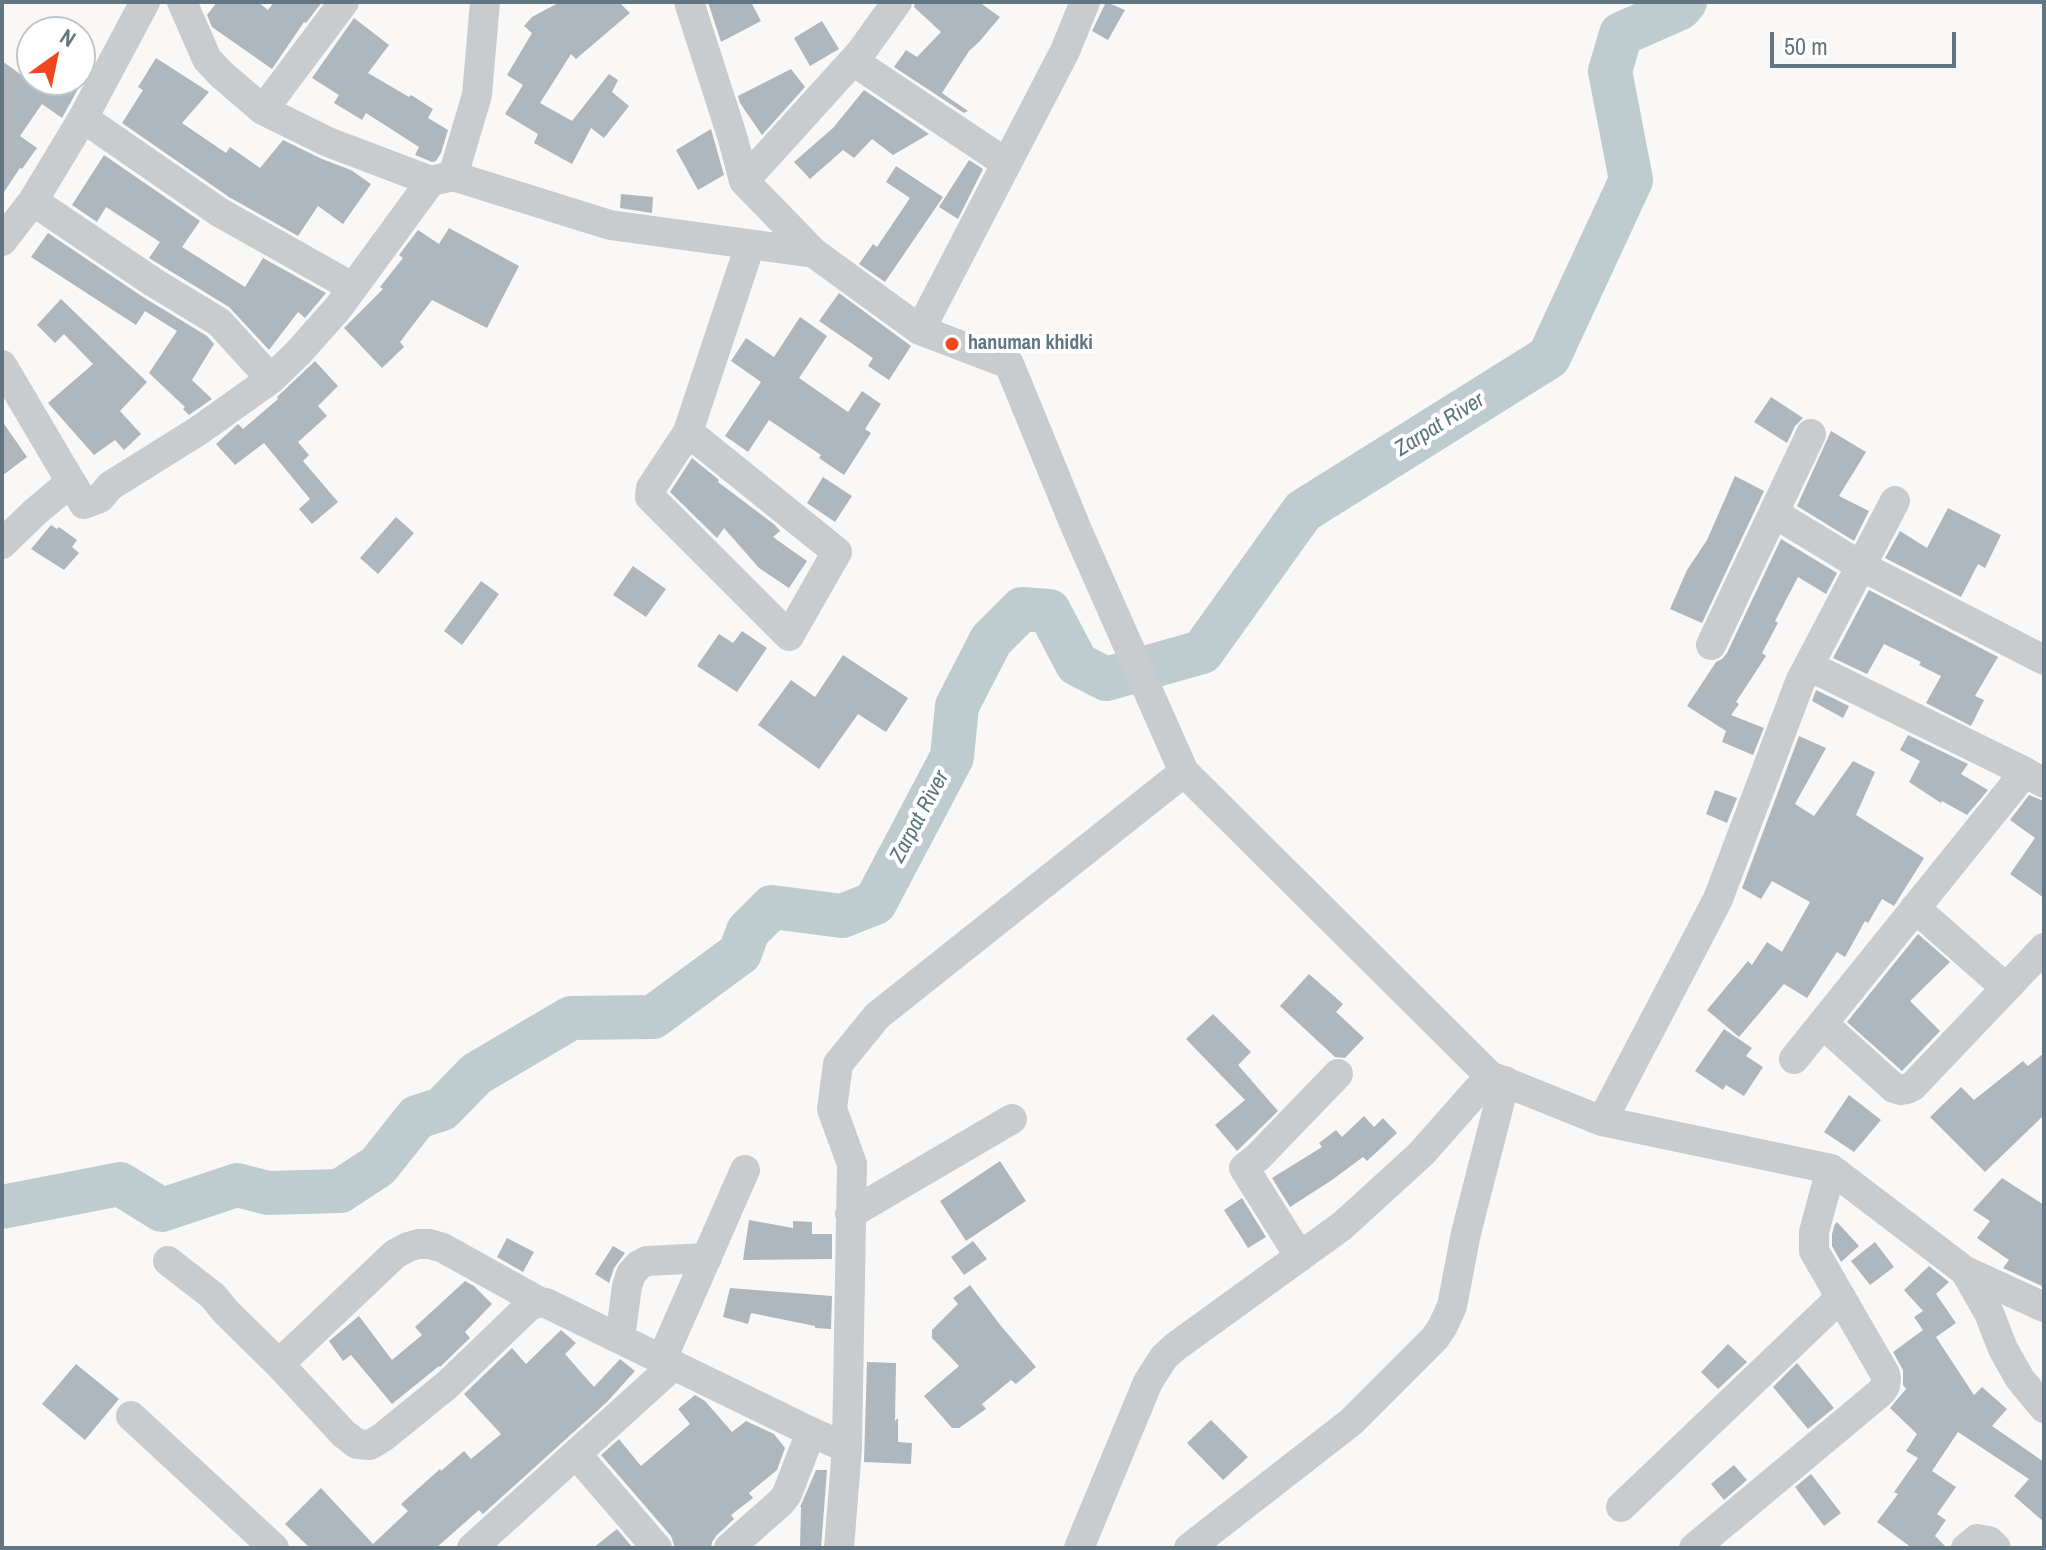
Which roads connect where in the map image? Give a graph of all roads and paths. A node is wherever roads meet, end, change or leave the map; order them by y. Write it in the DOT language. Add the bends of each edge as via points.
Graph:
graph roads {
  1 [pos="145,2"];
  2 [pos="182,2"];
  3 [pos="344,2"];
  4 [pos="485,2"];
  5 [pos="689,2"];
  6 [pos="897,2"];
  7 [pos="1085,2"];
  8 [pos="853,61"];
  9 [pos="263,110"];
  10 [pos="83,118"];
  11 [pos="1006,163"];
  12 [pos="442,178"];
  13 [pos="744,181"];
  14 [pos="33,201"];
  15 [pos="2,241"];
  16 [pos="750,245"];
  17 [pos="814,253"];
  18 [pos="352,287"];
  19 [pos="920,330"];
  20 [pos="2,365"];
  21 [pos="271,379"];
  22 [pos="688,432"];
  23 [pos="1811,434"];
  24 [pos="71,482"];
  25 [pos="1895,501"];
  26 [pos="1774,513"];
  27 [pos="2,544"];
  28 [pos="1861,566"];
  29 [pos="1711,645"];
  30 [pos="2044,660"];
  31 [pos="1809,666"];
  32 [pos="1184,772"];
  33 [pos="2038,776"];
  34 [pos="1915,908"];
  35 [pos="2044,948"];
  36 [pos="2006,988"];
  37 [pos="1823,1024"];
  38 [pos="1794,1059"];
  39 [pos="1338,1074"];
  40 [pos="1497,1078"];
  41 [pos="1012,1119"];
  42 [pos="1602,1121"];
  43 [pos="1831,1169"];
  44 [pos="745,1170"];
  45 [pos="850,1214"];
  46 [pos="1300,1257"];
  47 [pos="707,1258"];
  48 [pos="168,1261"];
  49 [pos="1965,1271"];
  50 [pos="1841,1297"];
  51 [pos="540,1302"];
  52 [pos="2044,1307"];
  53 [pos="620,1339"];
  54 [pos="668,1362"];
  55 [pos="279,1364"];
  56 [pos="2044,1408"];
  57 [pos="131,1416"];
  58 [pos="811,1432"];
  59 [pos="847,1448"];
  60 [pos="576,1454"];
  61 [pos="1621,1507"];
  62 [pos="489,1543"];
  63 [pos="274,1548"];
  64 [pos="657,1548"];
  65 [pos="729,1548"];
  66 [pos="839,1548"];
  67 [pos="1079,1548"];
  68 [pos="1189,1548"];
  69 [pos="1694,1548"];
  70 [pos="1966,1548"];
  71 [pos="1996,1548"];
  1 -- 10 [label="street"];
  2 -- 9 [label="street" via="207,59"];
  3 -- 9 [label="street"];
  4 -- 12 [label="street" via="477,95"];
  5 -- 13 [label="street"];
  6 -- 8 [label="street"];
  7 -- 11 [label="street"];
  8 -- 11 [label="street"];
  8 -- 13 [label="street"];
  9 -- 12 [label="street" via="328,142"];
  10 -- 14 [label="street"];
  10 -- 18 [label="street" via="219,212"];
  11 -- 19 [label="street"];
  12 -- 16 [label="street" via="610,225"];
  12 -- 18 [label="street"];
  13 -- 17 [label="street"];
  14 -- 15 [label="street"];
  14 -- 21 [label="street" via="219,322"];
  16 -- 17 [label="street"];
  16 -- 22 [label="street"];
  17 -- 19 [label="street"];
  18 -- 21 [label="street"];
  19 -- 32 [label="street" via="1009,364"];
  20 -- 24 [label="street"];
  21 -- 24 [label="street" via="110,486 100,498 84,504"];
  22 -- 22 [label="street" via="837,552 789,636 650,497"];
  23 -- 26 [label="street"];
  24 -- 27 [label="street"];
  25 -- 28 [label="street"];
  26 -- 28 [label="street"];
  26 -- 29 [label="street"];
  28 -- 30 [label="street"];
  28 -- 31 [label="street"];
  31 -- 33 [label="street"];
  31 -- 42 [label="street" via="1718,899"];
  32 -- 40 [label="street"];
  32 -- 45 [label="street" via="877,1016 838,1064 832,1109 852,1164"];
  33 -- 34 [label="street"];
  34 -- 36 [label="street"];
  34 -- 37 [label="street"];
  35 -- 36 [label="street"];
  36 -- 37 [label="street" via="1907,1089 1894,1088"];
  37 -- 38 [label="street"];
  39 -- 46 [label="street" via="1244,1168"];
  40 -- 42 [label="street"];
  40 -- 46 [label="street" via="1342,1226"];
  40 -- 68 [label="street" via="1452,1306 1443,1326 1351,1422"];
  41 -- 45 [label="street"];
  42 -- 43 [label="street"];
  43 -- 49 [label="street"];
  43 -- 50 [label="street" via="1813,1242"];
  44 -- 47 [label="street"];
  45 -- 59 [label="street"];
  46 -- 67 [label="street" via="1164,1357 1148,1382"];
  47 -- 53 [label="street" via="639,1265 627,1286"];
  47 -- 54 [label="street"];
  48 -- 55 [label="street" via="213,1296"];
  49 -- 52 [label="street"];
  49 -- 56 [label="street" via="2020,1379"];
  50 -- 61 [label="street"];
  50 -- 69 [label="street" via="1885,1374 1885,1386"];
  51 -- 53 [label="street"];
  51 -- 55 [label="street" via="443,1248 418,1244 395,1254"];
  51 -- 55 [label="street" via="370,1445 357,1444 344,1434"];
  53 -- 54 [label="street"];
  54 -- 58 [label="street"];
  54 -- 60 [label="street"];
  57 -- 63 [label="street"];
  58 -- 59 [label="street"];
  58 -- 65 [label="street" via="787,1494"];
  59 -- 66 [label="street"];
  60 -- 62 [label="street"];
  60 -- 64 [label="street"];
  70 -- 71 [label="street" via="1977,1539"];
}
